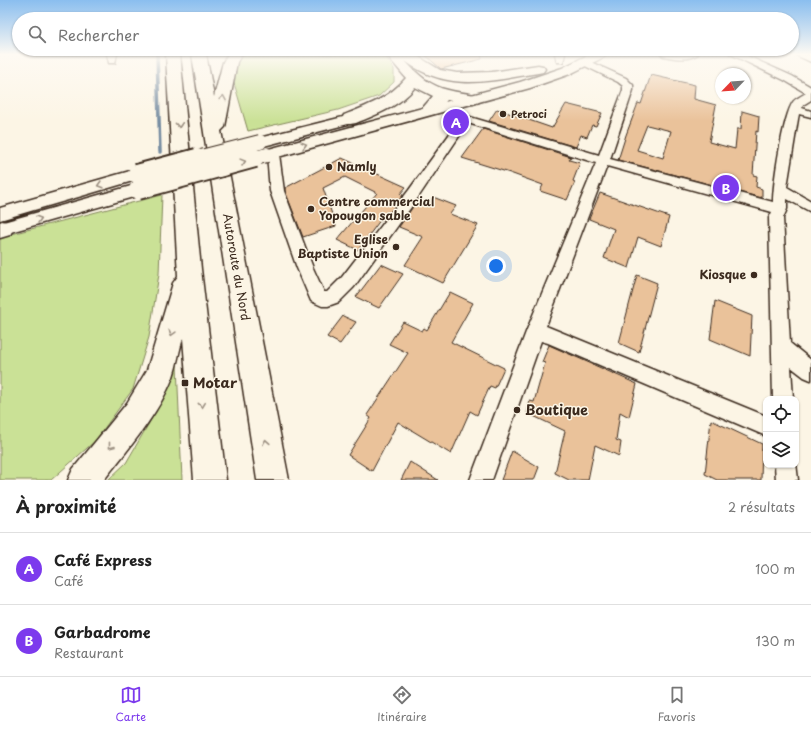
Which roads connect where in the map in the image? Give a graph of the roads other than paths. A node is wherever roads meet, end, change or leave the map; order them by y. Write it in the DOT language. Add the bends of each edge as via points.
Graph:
graph roads {
  1 [pos="175,76"];
  2 [pos="203,76"];
  3 [pos="227,76"];
  4 [pos="411,76"];
  5 [pos="430,76"];
  6 [pos="452,76"];
  7 [pos="474,76"];
  8 [pos="511,76"];
  9 [pos="550,76"];
  10 [pos="615,76"];
  11 [pos="784,76"];
  12 [pos="413,79"];
  13 [pos="811,93"];
  14 [pos="443,95"];
  15 [pos="473,99"];
  16 [pos="794,110"];
  17 [pos="428,111"];
  18 [pos="811,114"];
  19 [pos="350,119"];
  20 [pos="214,136"];
  21 [pos="267,150"];
  22 [pos="603,160"];
  23 [pos="780,189"];
  24 [pos="811,207"];
  25 [pos="780,209"];
  26 [pos="0,226"];
  27 [pos="189,268"];
  28 [pos="535,332"];
  29 [pos="782,348"];
  30 [pos="811,371"];
  31 [pos="783,396"];
  32 [pos="763,425"];
  33 [pos="786,468"];
  34 [pos="84,480"];
  35 [pos="210,480"];
  36 [pos="273,480"];
  37 [pos="481,480"];
  38 [pos="787,480"];
  1 -- 27 [label="highway, one-way"];
  2 -- 20 [label="highway, Autoroute du Nord"];
  20 -- 3 [label="highway, one-way"];
  4 -- 12 [label="highway"];
  5 -- 14 [label="highway" via="440,87"];
  6 -- 7 [label="highway"];
  8 -- 14 [label="main road"];
  9 -- 15 [label="main road"];
  10 -- 22 [label="street" via="628,85 628,90"];
  11 -- 13 [label="street"];
  12 -- 14 [label="highway"];
  12 -- 19 [label="highway" via="402,94 392,101"];
  13 -- 16 [label="street" via="798,103"];
  14 -- 15 [label="highway"];
  14 -- 17 [label="highway"];
  14 -- 19 [label="main road"];
  15 -- 17 [label="main road"];
  16 -- 18 [label="street"];
  16 -- 23 [label="street"];
  21 -- 17 [label="main road, one-way"];
  19 -- 21 [label="main road"];
  36 -- 20 [label="highway, Autoroute du Nord, one-way"];
  21 -- 22 [label="street" via="277,191 305,268 317,296 328,299 348,282 464,120"];
  21 -- 26 [label="main road, bridge" via="138,182"];
  22 -- 25 [label="street"];
  22 -- 28 [label="street"];
  23 -- 24 [label="street"];
  23 -- 25 [label="street"];
  25 -- 29 [label="street" via="776,218"];
  27 -- 34 [label="highway, one-way" via="159,376 138,413"];
  27 -- 35 [label="highway, one-way"];
  28 -- 32 [label="street" via="550,335"];
  28 -- 37 [label="street"];
  29 -- 30 [label="street"];
  29 -- 31 [label="street"];
  33 -- 38 [label="street"];
}
